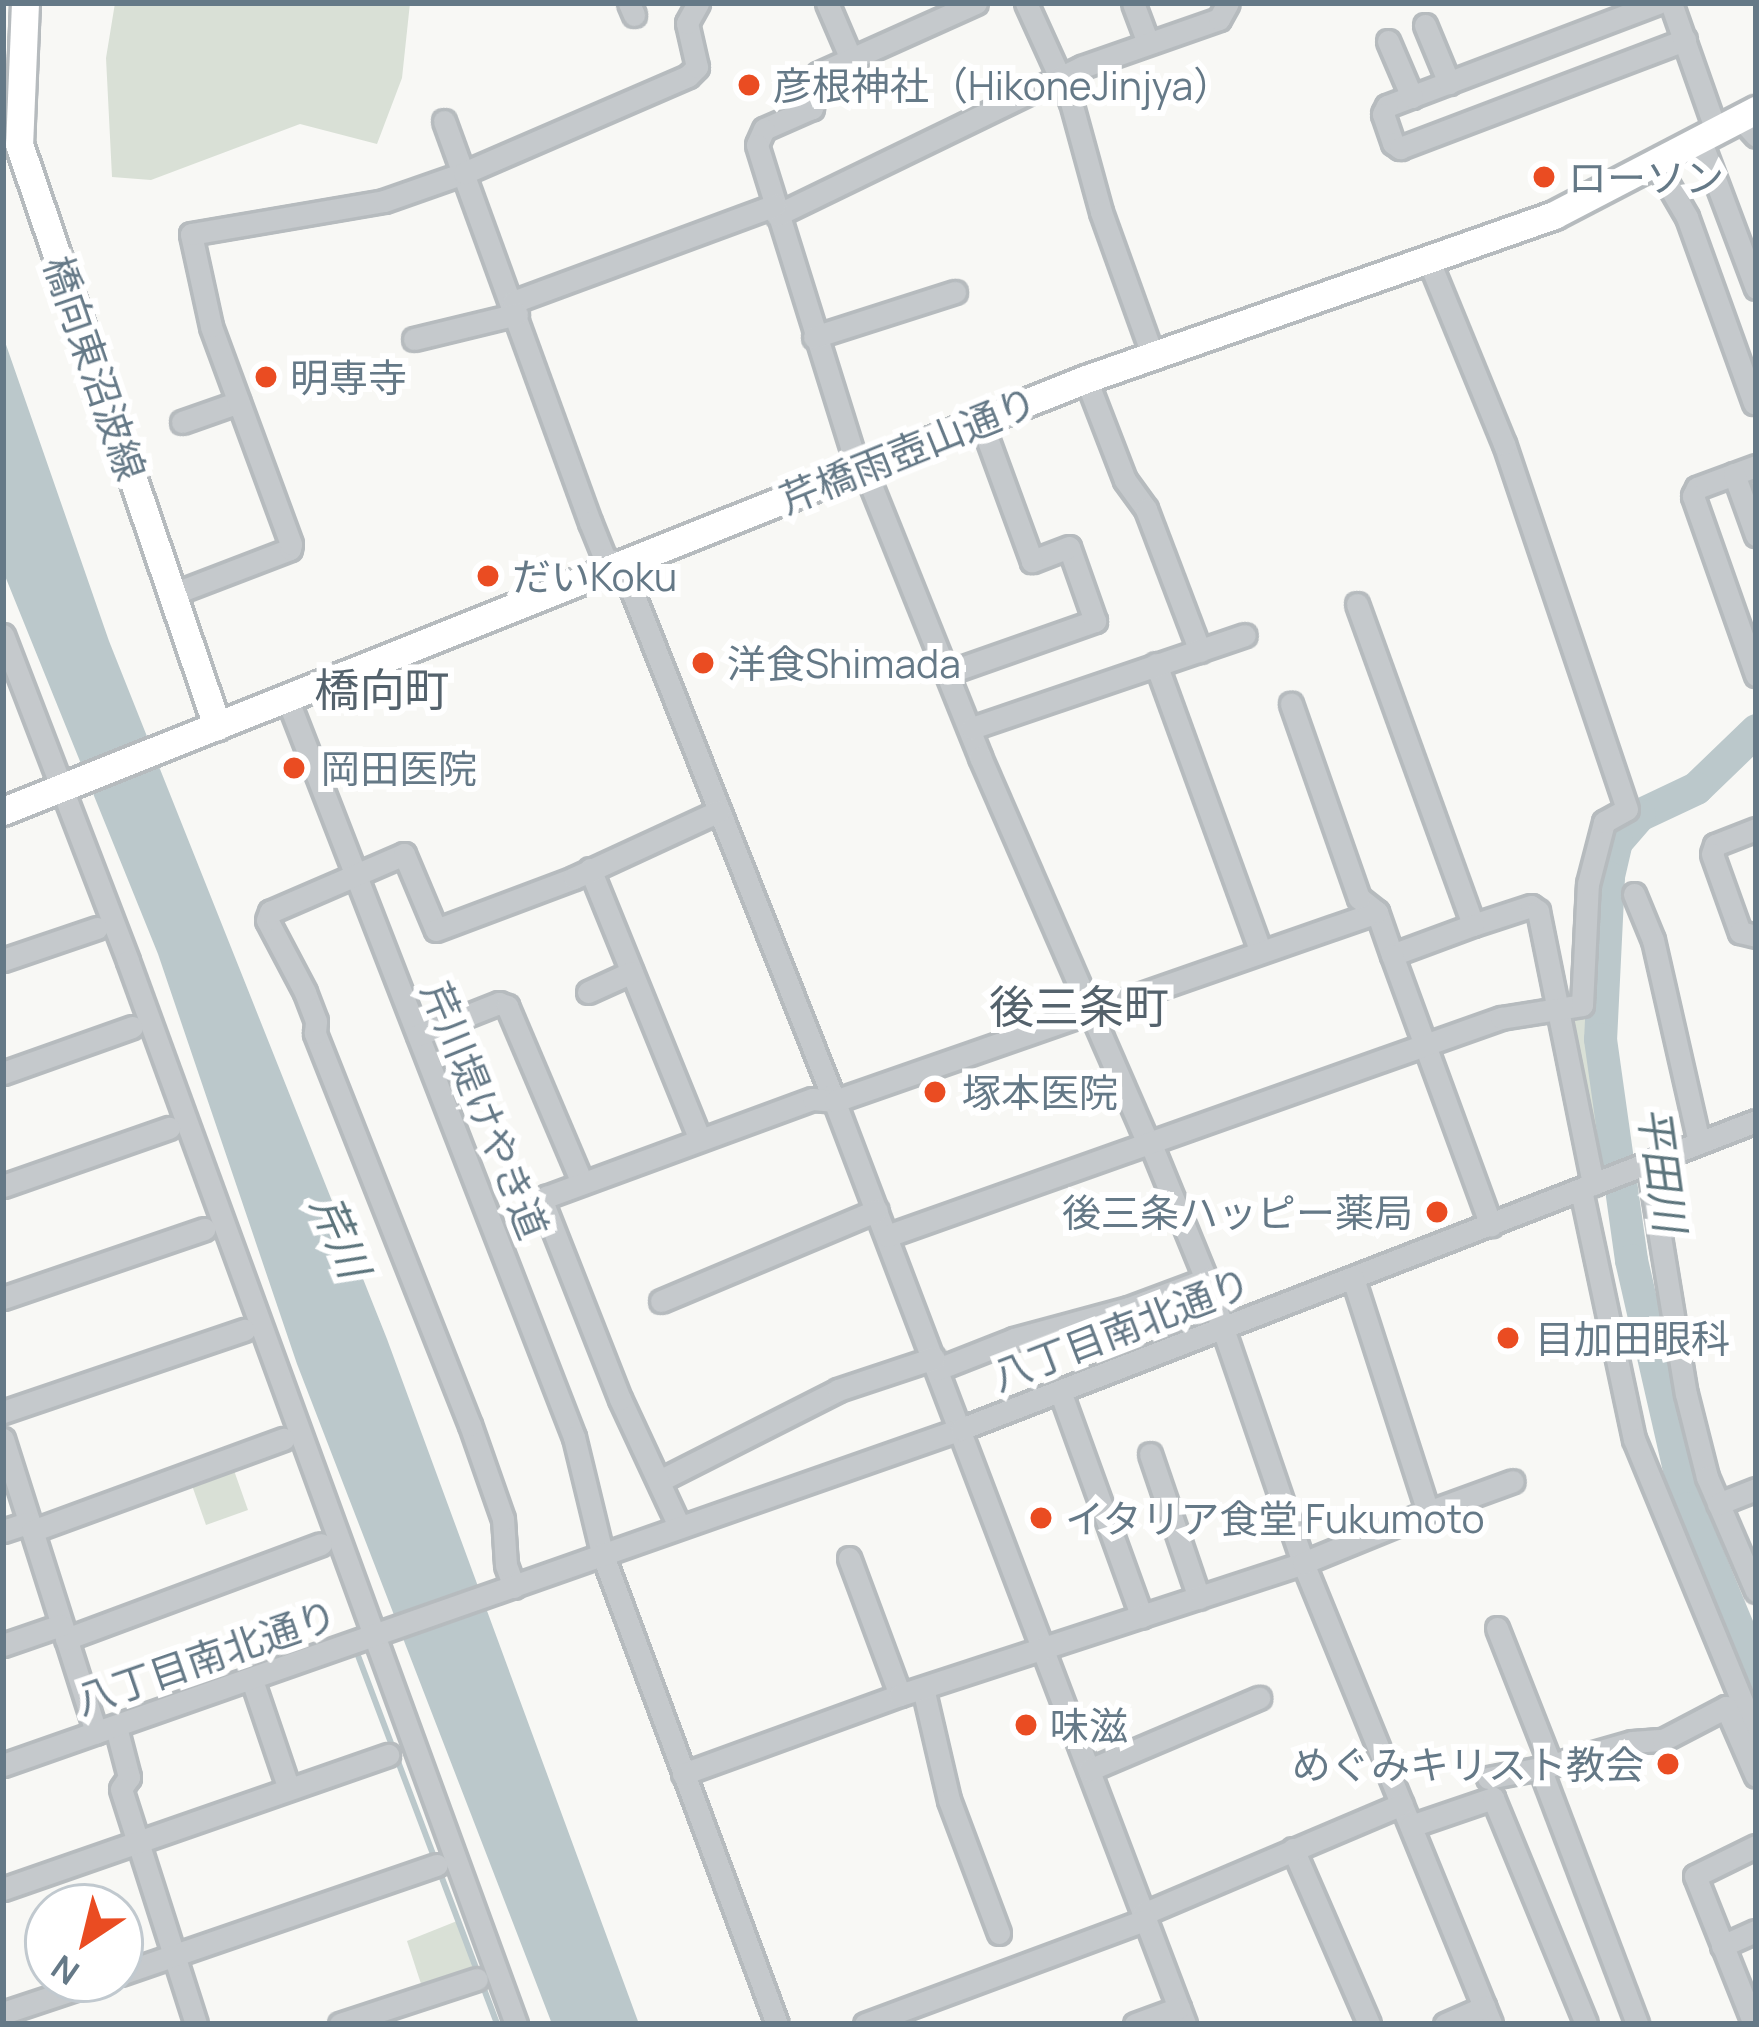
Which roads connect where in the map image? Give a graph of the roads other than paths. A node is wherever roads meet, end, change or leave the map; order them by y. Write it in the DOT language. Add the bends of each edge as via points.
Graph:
graph roads {
  1 [pos="25,3"];
  2 [pos="698,3"];
  3 [pos="827,3"];
  4 [pos="976,3"];
  5 [pos="1026,3"];
  6 [pos="1133,3"];
  7 [pos="1228,3"];
  8 [pos="1658,3"];
  9 [pos="1671,3"];
  10 [pos="1424,25"];
  11 [pos="1685,40"];
  12 [pos="1388,41"];
  13 [pos="1148,43"];
  14 [pos="851,59"];
  15 [pos="1061,79"];
  16 [pos="1449,83"];
  17 [pos="1412,97"];
  18 [pos="444,121"];
  19 [pos="1734,127"];
  20 [pos="1655,163"];
  21 [pos="464,173"];
  22 [pos="776,210"];
  23 [pos="1428,259"];
  24 [pos="1756,288"];
  25 [pos="956,292"];
  26 [pos="515,308"];
  27 [pos="814,337"];
  28 [pos="414,339"];
  29 [pos="1152,354"];
  30 [pos="1086,379"];
  31 [pos="238,403"];
  32 [pos="1754,404"];
  33 [pos="182,422"];
  34 [pos="981,422"];
  35 [pos="858,470"];
  36 [pos="1745,470"];
  37 [pos="1756,535"];
  38 [pos="621,563"];
  39 [pos="173,594"];
  40 [pos="1357,604"];
  41 [pos="3,634"];
  42 [pos="1245,635"];
  43 [pos="1200,650"];
  44 [pos="1156,664"];
  45 [pos="950,672"];
  46 [pos="1756,675"];
  47 [pos="287,698"];
  48 [pos="1291,704"];
  49 [pos="217,726"];
  50 [pos="971,728"];
  51 [pos="66,786"];
  52 [pos="3,811"];
  53 [pos="719,811"];
  54 [pos="1756,829"];
  55 [pos="590,869"];
  56 [pos="353,876"];
  57 [pos="1634,894"];
  58 [pos="1377,911"];
  59 [pos="1474,925"];
  60 [pos="97,928"];
  61 [pos="1756,936"];
  62 [pos="1260,950"];
  63 [pos="1392,955"];
  64 [pos="3,960"];
  65 [pos="632,972"];
  66 [pos="588,992"];
  67 [pos="1555,1008"];
  68 [pos="1088,1012"];
  69 [pos="132,1028"];
  70 [pos="418,1035"];
  71 [pos="1425,1045"];
  72 [pos="3,1073"];
  73 [pos="835,1101"];
  74 [pos="169,1128"];
  75 [pos="1753,1129"];
  76 [pos="700,1139"];
  77 [pos="1149,1142"];
  78 [pos="1699,1144"];
  79 [pos="1644,1165"];
  80 [pos="582,1184"];
  81 [pos="3,1186"];
  82 [pos="1592,1186"];
  83 [pos="877,1210"];
  84 [pos="1491,1226"];
  85 [pos="205,1229"];
  86 [pos="887,1236"];
  87 [pos="1206,1279"];
  88 [pos="1353,1279"];
  89 [pos="3,1298"];
  90 [pos="661,1301"];
  91 [pos="1222,1329"];
  92 [pos="244,1330"];
  93 [pos="936,1363"];
  94 [pos="1060,1391"];
  95 [pos="3,1412"];
  96 [pos="961,1429"];
  97 [pos="3,1439"];
  98 [pos="284,1439"];
  99 [pos="1150,1454"];
  100 [pos="659,1481"];
  101 [pos="1513,1481"];
  102 [pos="1756,1489"];
  103 [pos="1718,1504"];
  104 [pos="1428,1512"];
  105 [pos="679,1526"];
  106 [pos="31,1527"];
  107 [pos="3,1531"];
  108 [pos="321,1544"];
  109 [pos="602,1552"];
  110 [pos="849,1558"];
  111 [pos="1303,1563"];
  112 [pos="1755,1585"];
  113 [pos="507,1590"];
  114 [pos="1199,1598"];
  115 [pos="1142,1617"];
  116 [pos="1497,1628"];
  117 [pos="64,1632"];
  118 [pos="377,1636"];
  119 [pos="3,1645"];
  120 [pos="1045,1650"];
  121 [pos="252,1680"];
  122 [pos="911,1692"];
  123 [pos="1259,1698"];
  124 [pos="106,1730"];
  125 [pos="1756,1735"];
  126 [pos="388,1755"];
  127 [pos="3,1765"];
  128 [pos="1546,1767"];
  129 [pos="1089,1770"];
  130 [pos="683,1774"];
  131 [pos="1756,1776"];
  132 [pos="1489,1778"];
  133 [pos="289,1789"];
  134 [pos="1402,1804"];
  135 [pos="1411,1826"];
  136 [pos="137,1844"];
  137 [pos="1756,1846"];
  138 [pos="1293,1849"];
  139 [pos="436,1865"];
  140 [pos="3,1889"];
  141 [pos="1144,1917"];
  142 [pos="1756,1931"];
  143 [pos="1000,1933"];
  144 [pos="1721,1946"];
  145 [pos="173,1956"];
  146 [pos="144,1966"];
  147 [pos="477,1979"];
  148 [pos="33,2003"];
  149 [pos="3,2013"];
  150 [pos="1182,2016"];
  151 [pos="1488,2016"];
  152 [pos="1748,2021"];
  153 [pos="196,2024"];
  154 [pos="340,2024"];
  155 [pos="516,2024"];
  156 [pos="777,2024"];
  157 [pos="865,2024"];
  158 [pos="1135,2024"];
  159 [pos="1369,2024"];
  160 [pos="1445,2024"];
  161 [pos="1586,2024"];
  162 [pos="1637,2024"];
  1 -- 39 [label="main road, 橋向東沼波線" via="20,144"];
  2 -- 21 [label="street" via="687,22 698,67 688,76"];
  3 -- 14 [label="street"];
  4 -- 14 [label="street"];
  5 -- 15 [label="street"];
  6 -- 13 [label="street"];
  7 -- 13 [label="street" via="1219,19"];
  8 -- 16 [label="street"];
  9 -- 11 [label="street"];
  10 -- 16 [label="street"];
  11 -- 17 [label="street" via="1400,148 1383,114"];
  11 -- 19 [label="street"];
  12 -- 17 [label="street"];
  13 -- 15 [label="street"];
  14 -- 22 [label="street" via="818,74 812,108 759,135"];
  15 -- 22 [label="street"];
  15 -- 29 [label="street"];
  16 -- 17 [label="street"];
  18 -- 21 [label="street"];
  19 -- 20 [label="main road, 芹橋雨壺山通り"];
  19 -- 24 [label="street"];
  20 -- 23 [label="main road, 芹橋雨壺山通り" via="1554,215"];
  20 -- 32 [label="street" via="1687,217"];
  21 -- 26 [label="street"];
  21 -- 31 [label="street" via="316,217 191,234"];
  22 -- 26 [label="street"];
  22 -- 27 [label="street"];
  23 -- 29 [label="main road, 芹橋雨壺山通り"];
  23 -- 67 [label="street" via="1504,445 1627,808 1604,821 1588,884 1582,1005"];
  25 -- 27 [label="street"];
  26 -- 28 [label="street"];
  26 -- 38 [label="street" via="604,559"];
  27 -- 35 [label="street"];
  29 -- 30 [label="main road, 芹橋雨壺山通り"];
  30 -- 34 [label="main road, 芹橋雨壺山通り"];
  30 -- 43 [label="street"];
  31 -- 33 [label="street"];
  31 -- 39 [label="street" via="290,549"];
  34 -- 35 [label="main road, 芹橋雨壺山通り"];
  34 -- 45 [label="street" via="1032,561 1069,547 1095,621"];
  35 -- 38 [label="main road, 芹橋雨壺山通り"];
  35 -- 45 [label="street"];
  36 -- 37 [label="street"];
  36 -- 46 [label="street" via="1693,496"];
  38 -- 47 [label="main road, 芹橋雨壺山通り"];
  38 -- 53 [label="street"];
  39 -- 49 [label="main road, 橋向東沼波線"];
  40 -- 59 [label="street"];
  41 -- 51 [label="street"];
  42 -- 43 [label="street"];
  43 -- 44 [label="street"];
  44 -- 50 [label="street"];
  44 -- 62 [label="street"];
  45 -- 50 [label="street"];
  47 -- 49 [label="main road, 芹橋雨壺山通り"];
  47 -- 56 [label="street, 芹川堤けやき道"];
  48 -- 58 [label="street" via="1359,898"];
  49 -- 51 [label="main road, 芹橋雨壺山通り"];
  50 -- 68 [label="street"];
  51 -- 52 [label="main road, 芹橋雨壺山通り"];
  51 -- 118 [label="street"];
  53 -- 55 [label="street"];
  53 -- 73 [label="street"];
  54 -- 61 [label="street" via="1715,845 1712,854 1740,932"];
  55 -- 56 [label="street" via="436,930 404,854"];
  55 -- 65 [label="street"];
  56 -- 70 [label="street, 芹川堤けやき道"];
  56 -- 113 [label="street" via="270,912 268,920 305,992 470,1425 503,1519"];
  57 -- 78 [label="street" via="1653,940"];
  58 -- 62 [label="street"];
  58 -- 63 [label="street"];
  59 -- 63 [label="street"];
  59 -- 67 [label="street" via="1538,910"];
  60 -- 64 [label="street"];
  62 -- 68 [label="street"];
  63 -- 71 [label="street"];
  65 -- 66 [label="street"];
  65 -- 76 [label="street"];
  67 -- 71 [label="street"];
  67 -- 82 [label="street"];
  68 -- 73 [label="street"];
  68 -- 77 [label="street"];
  69 -- 72 [label="street"];
  70 -- 80 [label="street" via="507,1006"];
  70 -- 109 [label="street, 芹川堤けやき道" via="574,1437"];
  71 -- 77 [label="street"];
  71 -- 84 [label="street"];
  73 -- 76 [label="street" via="813,1100"];
  73 -- 83 [label="street"];
  74 -- 81 [label="street"];
  75 -- 78 [label="street, 八丁目南北通り"];
  76 -- 80 [label="street"];
  77 -- 86 [label="street"];
  77 -- 87 [label="street"];
  78 -- 79 [label="street, 八丁目南北通り"];
  79 -- 82 [label="street, 八丁目南北通り"];
  79 -- 103 [label="street" via="1686,1394"];
  80 -- 100 [label="street" via="544,1204"];
  82 -- 84 [label="street, 八丁目南北通り"];
  82 -- 125 [label="street" via="1634,1439"];
  83 -- 86 [label="street"];
  83 -- 90 [label="street"];
  84 -- 88 [label="street, 八丁目南北通り"];
  85 -- 89 [label="street"];
  86 -- 93 [label="street"];
  87 -- 91 [label="street"];
  87 -- 93 [label="street"];
  88 -- 91 [label="street, 八丁目南北通り"];
  88 -- 104 [label="street"];
  91 -- 94 [label="street, 八丁目南北通り"];
  91 -- 111 [label="street"];
  92 -- 95 [label="street"];
  93 -- 96 [label="street"];
  93 -- 100 [label="street" via="838,1390"];
  94 -- 96 [label="street, 八丁目南北通り"];
  94 -- 115 [label="street"];
  96 -- 105 [label="street, 八丁目南北通り"];
  96 -- 120 [label="street"];
  97 -- 106 [label="street"];
  98 -- 106 [label="street"];
  99 -- 114 [label="street"];
  100 -- 105 [label="street"];
  101 -- 104 [label="street"];
  102 -- 103 [label="street"];
  103 -- 112 [label="street"];
  104 -- 111 [label="street"];
  105 -- 109 [label="street, 八丁目南北通り"];
  106 -- 107 [label="street"];
  106 -- 117 [label="street"];
  108 -- 117 [label="street"];
  109 -- 113 [label="street, 八丁目南北通り"];
  109 -- 130 [label="street, 芹川堤けやき道"];
  110 -- 122 [label="street"];
  111 -- 114 [label="street"];
  111 -- 134 [label="street"];
  113 -- 118 [label="street, 八丁目南北通り"];
  114 -- 115 [label="street"];
  115 -- 120 [label="street"];
  116 -- 128 [label="street"];
  117 -- 119 [label="street"];
  117 -- 124 [label="street"];
  118 -- 121 [label="street, 八丁目南北通り"];
  118 -- 155 [label="street"];
  120 -- 122 [label="street"];
  120 -- 129 [label="street"];
  121 -- 124 [label="street, 八丁目南北通り"];
  121 -- 133 [label="street"];
  122 -- 130 [label="street"];
  122 -- 143 [label="street"];
  123 -- 129 [label="street"];
  124 -- 127 [label="street, 八丁目南北通り"];
  124 -- 136 [label="street" via="129,1777 121,1790"];
  126 -- 133 [label="street"];
  128 -- 131 [label="street" via="1663,1740 1726,1707"];
  128 -- 132 [label="street"];
  128 -- 162 [label="street"];
  129 -- 141 [label="street"];
  130 -- 156 [label="street, 芹川堤けやき道"];
  133 -- 136 [label="street"];
  134 -- 135 [label="street"];
  134 -- 138 [label="street"];
  135 -- 151 [label="street"];
  135 -- 161 [label="street" via="1492,1798"];
  136 -- 140 [label="street"];
  136 -- 145 [label="street"];
  137 -- 144 [label="street" via="1695,1876"];
  138 -- 141 [label="street"];
  138 -- 159 [label="street"];
  139 -- 145 [label="street"];
  141 -- 150 [label="street"];
  141 -- 157 [label="street"];
  142 -- 144 [label="street"];
  144 -- 152 [label="street"];
  145 -- 146 [label="street"];
  145 -- 153 [label="street"];
  147 -- 154 [label="street"];
  148 -- 149 [label="street"];
  150 -- 158 [label="street"];
  151 -- 160 [label="street"];
}
